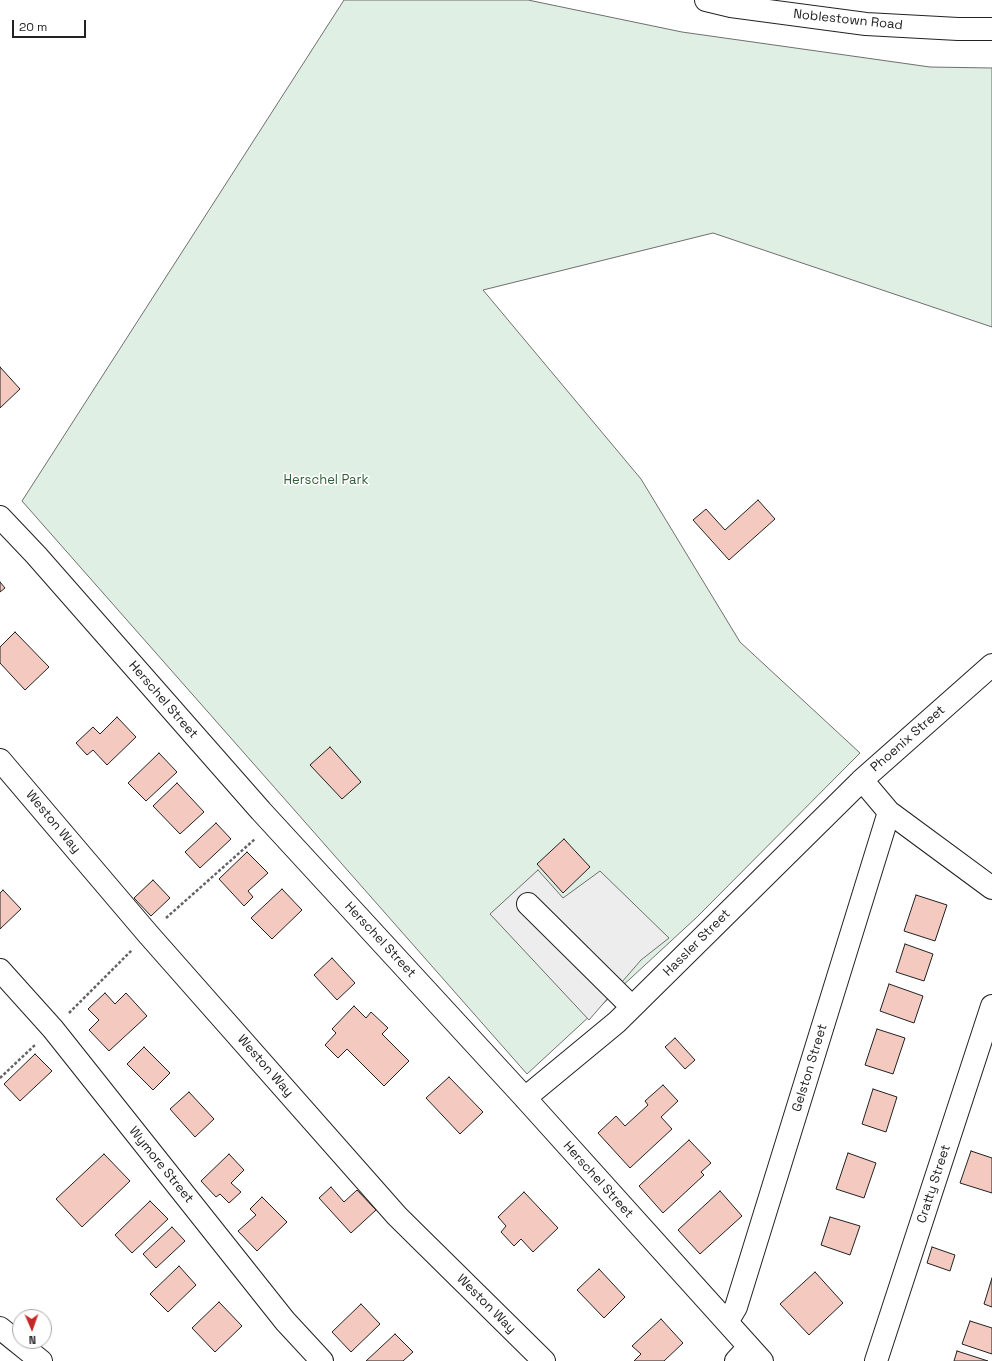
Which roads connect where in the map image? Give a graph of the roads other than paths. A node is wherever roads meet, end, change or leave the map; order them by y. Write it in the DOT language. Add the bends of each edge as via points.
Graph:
graph roads {
  1 [pos="706,0"];
  2 [pos="775,6"];
  3 [pos="992,29"];
  4 [pos="0,517"];
  5 [pos="992,665"];
  6 [pos="0,760"];
  7 [pos="862,780"];
  8 [pos="889,812"];
  9 [pos="992,888"];
  10 [pos="528,904"];
  11 [pos="0,970"];
  12 [pos="992,1006"];
  13 [pos="625,1014"];
  14 [pos="525,1098"];
  15 [pos="727,1322"];
  16 [pos="0,1328"];
  17 [pos="749,1356"];
  18 [pos="41,1361"];
  19 [pos="322,1361"];
  20 [pos="544,1361"];
  21 [pos="876,1361"];
  1 -- 2 [label="street, Noblestown Road" via="731,6"];
  2 -- 3 [label="street, Noblestown Road" via="866,24"];
  4 -- 14 [label="street, Herschel Street" via="261,811"];
  5 -- 7 [label="street, Phoenix Street"];
  6 -- 20 [label="street, Weston Way" via="148,934 397,1216"];
  7 -- 8 [label="street, Phoenix Street"];
  7 -- 13 [label="street, Hassler Street"];
  8 -- 9 [label="street, Phoenix Street"];
  8 -- 15 [label="street, Gelston Street" via="736,1307"];
  10 -- 13 [label="street"];
  11 -- 19 [label="street, Wymore Street" via="53,1029 285,1321"];
  12 -- 21 [label="street, Cratty Street"];
  13 -- 14 [label="street, Hassler Street"];
  14 -- 15 [label="street, Herschel Street"];
  15 -- 17 [label="street, Herschel Street"];
  16 -- 18 [label="street"];
}
